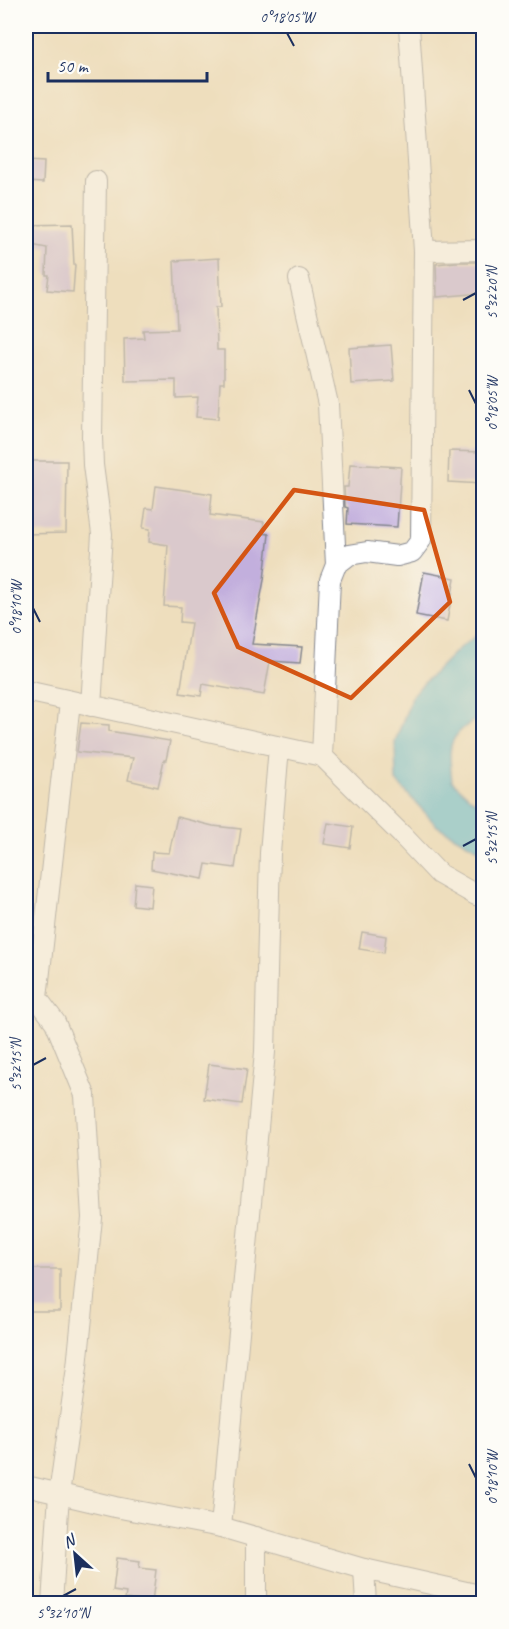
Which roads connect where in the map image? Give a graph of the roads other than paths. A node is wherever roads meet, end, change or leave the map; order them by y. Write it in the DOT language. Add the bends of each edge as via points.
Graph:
graph roads {
  1 [pos="409,26"];
  2 [pos="96,181"];
  3 [pos="483,250"];
  4 [pos="423,251"];
  5 [pos="299,279"];
  6 [pos="336,565"];
  7 [pos="26,691"];
  8 [pos="70,702"];
  9 [pos="91,706"];
  10 [pos="279,747"];
  11 [pos="322,756"];
  12 [pos="483,897"];
  13 [pos="26,1486"];
  14 [pos="59,1494"];
  15 [pos="221,1527"];
  16 [pos="255,1537"];
  17 [pos="364,1569"];
  18 [pos="483,1596"];
  19 [pos="52,1604"];
  20 [pos="256,1604"];
  21 [pos="366,1604"];
  1 -- 4 [label="street"];
  2 -- 9 [label="street" via="92,437 102,534"];
  3 -- 4 [label="street"];
  4 -- 6 [label="street" via="421,540 412,552 397,556 367,552 349,555"];
  5 -- 6 [label="street" via="328,404"];
  6 -- 11 [label="street" via="330,580"];
  7 -- 8 [label="street"];
  8 -- 9 [label="street"];
  8 -- 14 [label="street" via="37,998 55,1022 85,1095 92,1218"];
  9 -- 10 [label="street"];
  10 -- 11 [label="street"];
  10 -- 15 [label="street" via="270,853 265,1052"];
  11 -- 12 [label="street" via="439,874"];
  13 -- 14 [label="street"];
  14 -- 15 [label="street"];
  14 -- 19 [label="street"];
  15 -- 16 [label="street"];
  16 -- 17 [label="street"];
  16 -- 20 [label="street"];
  17 -- 18 [label="street"];
  17 -- 21 [label="street"];
}
